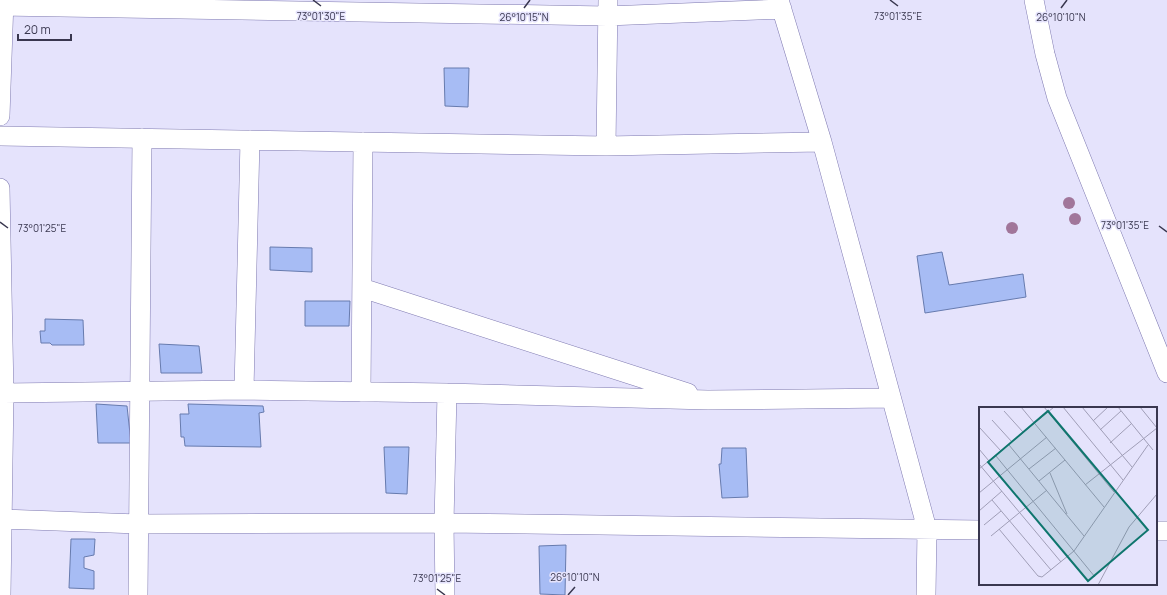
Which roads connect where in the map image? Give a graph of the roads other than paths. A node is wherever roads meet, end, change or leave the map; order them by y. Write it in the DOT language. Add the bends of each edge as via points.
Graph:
graph roads {
  1 [pos="1034,0"];
  2 [pos="2,4"];
  3 [pos="780,5"];
  4 [pos="608,8"];
  5 [pos="0,116"];
  6 [pos="0,136"];
  7 [pos="142,138"];
  8 [pos="250,140"];
  9 [pos="363,142"];
  10 [pos="822,142"];
  11 [pos="606,146"];
  12 [pos="0,188"];
  13 [pos="0,248"];
  14 [pos="362,288"];
  15 [pos="1,356"];
  16 [pos="1167,373"];
  17 [pos="244,390"];
  18 [pos="138,392"];
  19 [pos="361,392"];
  20 [pos="447,393"];
  21 [pos="4,394"];
  22 [pos="890,398"];
  23 [pos="708,400"];
  24 [pos="2,466"];
  25 [pos="2,519"];
  26 [pos="444,523"];
  27 [pos="138,524"];
  28 [pos="927,529"];
  29 [pos="979,530"];
  30 [pos="1,586"];
  31 [pos="138,595"];
  32 [pos="445,595"];
  33 [pos="926,595"];
  1 -- 16 [label="street" via="1057,98"];
  2 -- 4 [label="street"];
  2 -- 5 [label="street"];
  3 -- 4 [label="street"];
  3 -- 10 [label="street"];
  4 -- 11 [label="street"];
  6 -- 7 [label="street"];
  7 -- 8 [label="street"];
  7 -- 18 [label="street"];
  8 -- 9 [label="street"];
  8 -- 17 [label="street"];
  9 -- 11 [label="street"];
  9 -- 14 [label="street"];
  10 -- 11 [label="street"];
  10 -- 22 [label="street"];
  12 -- 13 [label="street"];
  13 -- 15 [label="street"];
  14 -- 19 [label="street"];
  14 -- 23 [label="street"];
  15 -- 21 [label="street"];
  17 -- 18 [label="street"];
  17 -- 19 [label="street"];
  18 -- 21 [label="street"];
  18 -- 27 [label="street"];
  19 -- 20 [label="street"];
  20 -- 23 [label="street"];
  20 -- 26 [label="street"];
  21 -- 24 [label="street"];
  22 -- 23 [label="street"];
  22 -- 28 [label="street"];
  24 -- 25 [label="street"];
  25 -- 27 [label="street"];
  25 -- 30 [label="street"];
  26 -- 27 [label="street"];
  26 -- 28 [label="street"];
  26 -- 32 [label="street"];
  27 -- 31 [label="street"];
  28 -- 29 [label="street"];
  28 -- 33 [label="street"];
}
